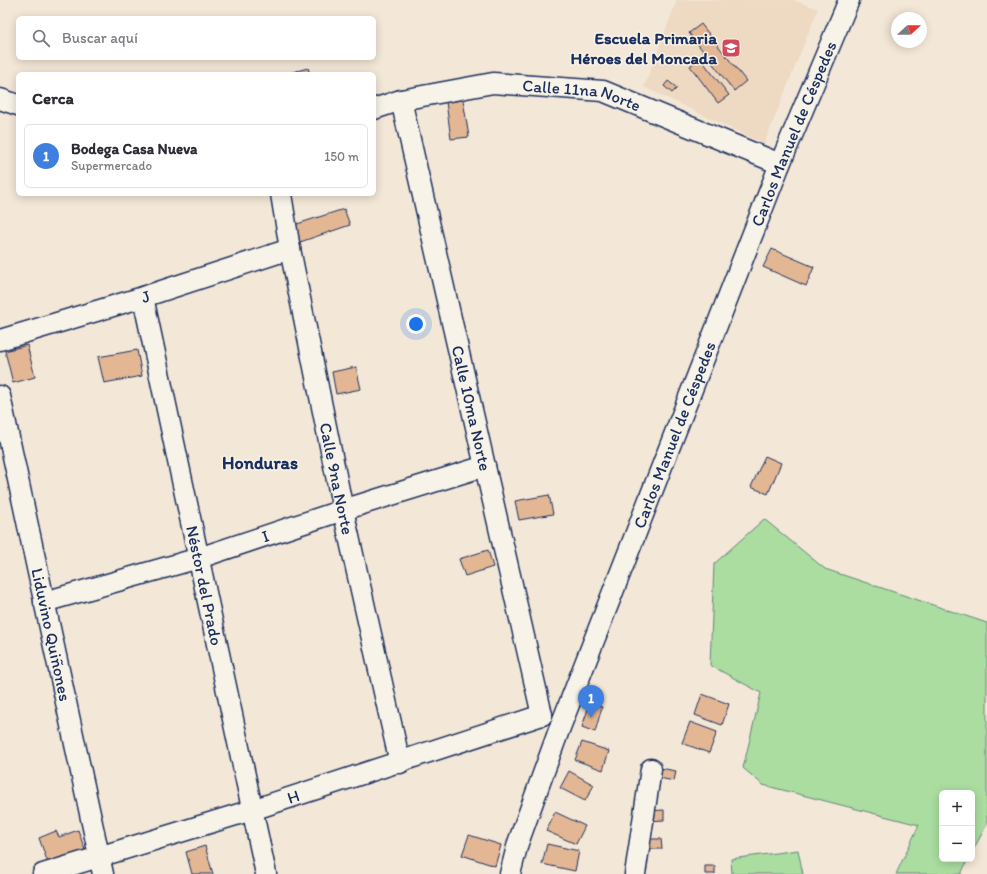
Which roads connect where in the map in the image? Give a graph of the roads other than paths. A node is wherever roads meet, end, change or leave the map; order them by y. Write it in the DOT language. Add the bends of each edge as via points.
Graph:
graph roads {
  1 [pos="849,0"];
  2 [pos="0,99"];
  3 [pos="401,100"];
  4 [pos="16,103"];
  5 [pos="376,107"];
  6 [pos="780,164"];
  7 [pos="281,196"];
  8 [pos="290,249"];
  9 [pos="143,297"];
  10 [pos="0,340"];
  11 [pos="0,396"];
  12 [pos="485,466"];
  13 [pos="343,510"];
  14 [pos="199,558"];
  15 [pos="44,602"];
  16 [pos="542,715"];
  17 [pos="559,730"];
  18 [pos="400,763"];
  19 [pos="651,768"];
  20 [pos="252,810"];
  21 [pos="102,866"];
  22 [pos="43,874"];
  23 [pos="266,874"];
  24 [pos="510,874"];
  25 [pos="635,874"];
  1 -- 6 [label="street, Carlos Manuel de Céspedes"];
  2 -- 4 [label="street"];
  3 -- 5 [label="street, Calle 11na Norte"];
  3 -- 6 [label="street, Calle 11na Norte" via="493,83 603,91"];
  3 -- 12 [label="street, Calle 10ma Norte"];
  6 -- 17 [label="street, Carlos Manuel de Céspedes"];
  7 -- 8 [label="street, Calle 9na Norte"];
  8 -- 9 [label="street, J"];
  8 -- 13 [label="street, Calle 9na Norte"];
  9 -- 10 [label="street, J"];
  9 -- 14 [label="street, Néstor del Prado"];
  11 -- 15 [label="street, Liduvino Quiñones"];
  12 -- 13 [label="street, I"];
  12 -- 16 [label="street, Calle 10ma Norte"];
  13 -- 14 [label="street, I"];
  13 -- 18 [label="street, Calle 9na Norte"];
  14 -- 15 [label="street, I"];
  14 -- 20 [label="street, Néstor del Prado"];
  15 -- 21 [label="street, Liduvino Quiñones"];
  16 -- 17 [label="street"];
  16 -- 18 [label="street, H"];
  17 -- 24 [label="street, Carlos Manuel de Céspedes" via="518,843"];
  18 -- 20 [label="street, H"];
  19 -- 25 [label="street"];
  20 -- 21 [label="street, H"];
  20 -- 23 [label="street, Néstor del Prado"];
  21 -- 22 [label="street, H"];
}
